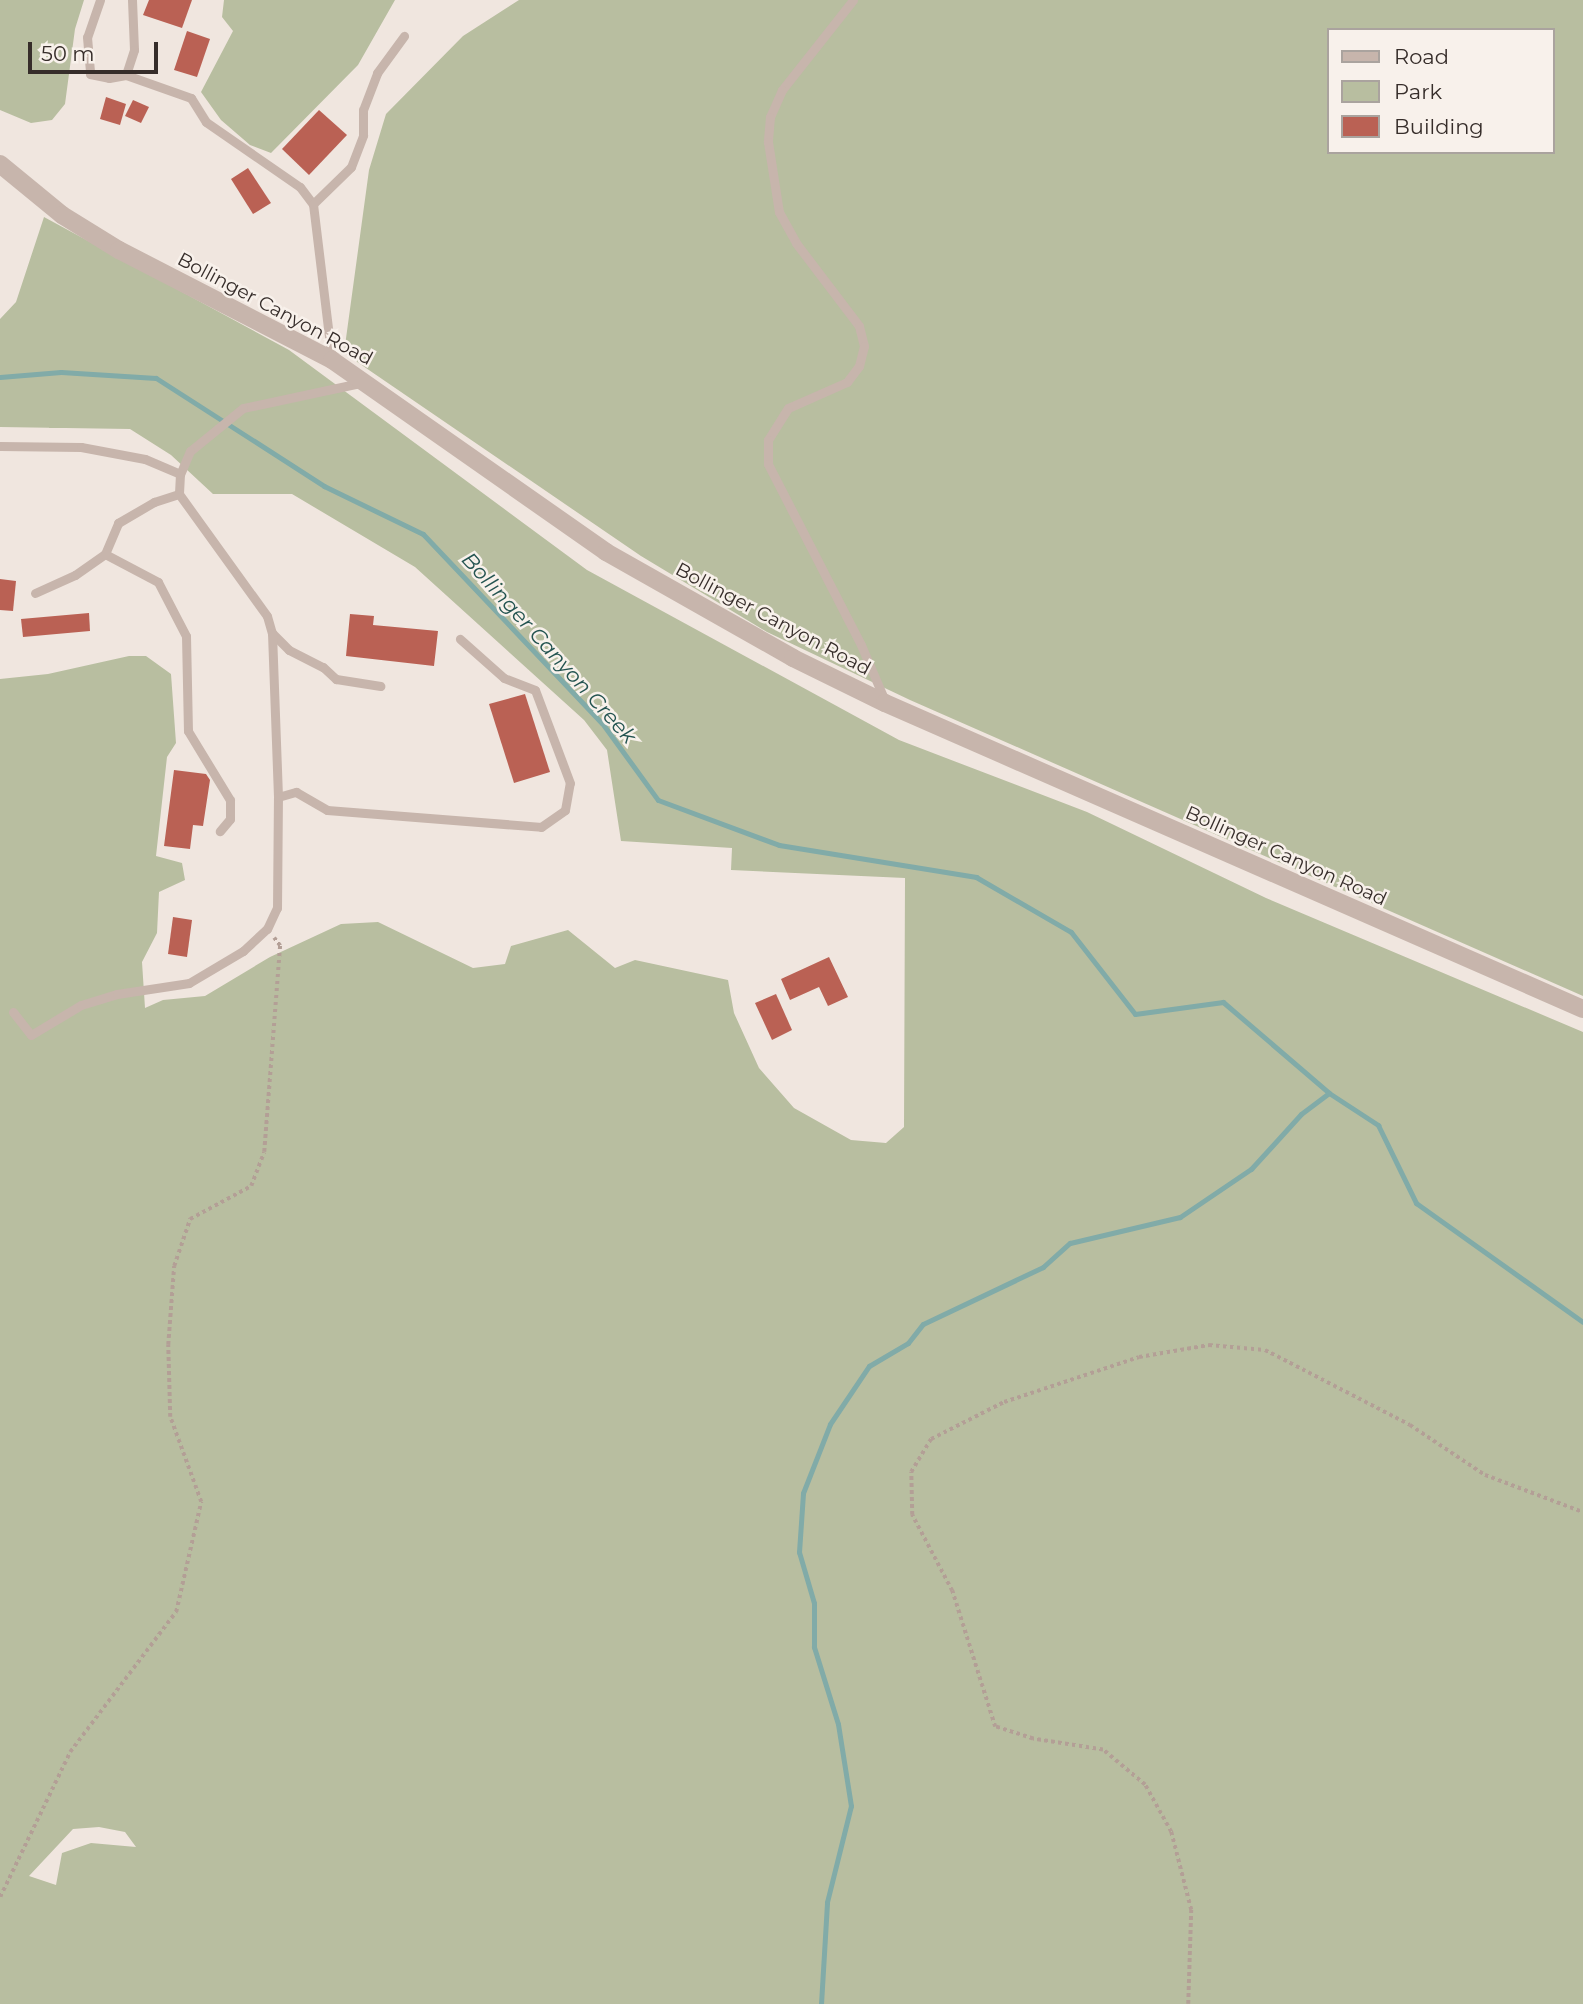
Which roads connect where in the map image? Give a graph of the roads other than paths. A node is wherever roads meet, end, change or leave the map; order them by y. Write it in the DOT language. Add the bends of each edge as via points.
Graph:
graph roads {
  1 [pos="100,0"];
  2 [pos="132,0"];
  3 [pos="853,0"];
  4 [pos="404,36"];
  5 [pos="127,75"];
  6 [pos="0,164"];
  7 [pos="313,204"];
  8 [pos="332,360"];
  9 [pos="365,382"];
  10 [pos="0,446"];
  11 [pos="180,474"];
  12 [pos="178,494"];
  13 [pos="105,554"];
  14 [pos="35,593"];
  15 [pos="272,633"];
  16 [pos="460,639"];
  17 [pos="380,686"];
  18 [pos="885,703"];
  19 [pos="278,797"];
  20 [pos="220,831"];
  21 [pos="1583,1009"];
  22 [pos="13,1012"];
  1 -- 5 [label="lane" via="87,37 90,74"];
  2 -- 5 [label="lane" via="134,50"];
  3 -- 18 [label="lane" via="782,90 770,117 768,142 779,212 796,243 859,326 864,346 859,366 847,382 788,408 768,440 768,464 861,645"];
  4 -- 7 [label="lane" via="377,73 363,110 363,135 351,167"];
  5 -- 7 [label="lane" via="191,98 206,122 300,187"];
  6 -- 8 [label="street, Bollinger Canyon Road" via="62,215 119,250"];
  7 -- 8 [label="lane"];
  8 -- 9 [label="street, Bollinger Canyon Road"];
  9 -- 11 [label="lane" via="243,408 198,444"];
  9 -- 18 [label="street, Bollinger Canyon Road" via="606,552 793,658"];
  10 -- 11 [label="lane" via="81,447 145,459"];
  11 -- 12 [label="lane"];
  12 -- 13 [label="lane" via="118,523"];
  12 -- 15 [label="lane" via="267,616"];
  13 -- 14 [label="lane" via="75,575"];
  13 -- 20 [label="lane" via="158,582 186,636 188,732 230,800 230,818"];
  15 -- 17 [label="lane" via="289,650 337,679"];
  15 -- 19 [label="lane"];
  16 -- 19 [label="lane" via="504,678 535,690 570,783 565,810 541,828 327,810 296,792"];
  18 -- 21 [label="street, Bollinger Canyon Road"];
  19 -- 22 [label="lane" via="277,908 267,929 243,951 189,983 117,994 81,1005 31,1035"];
}
